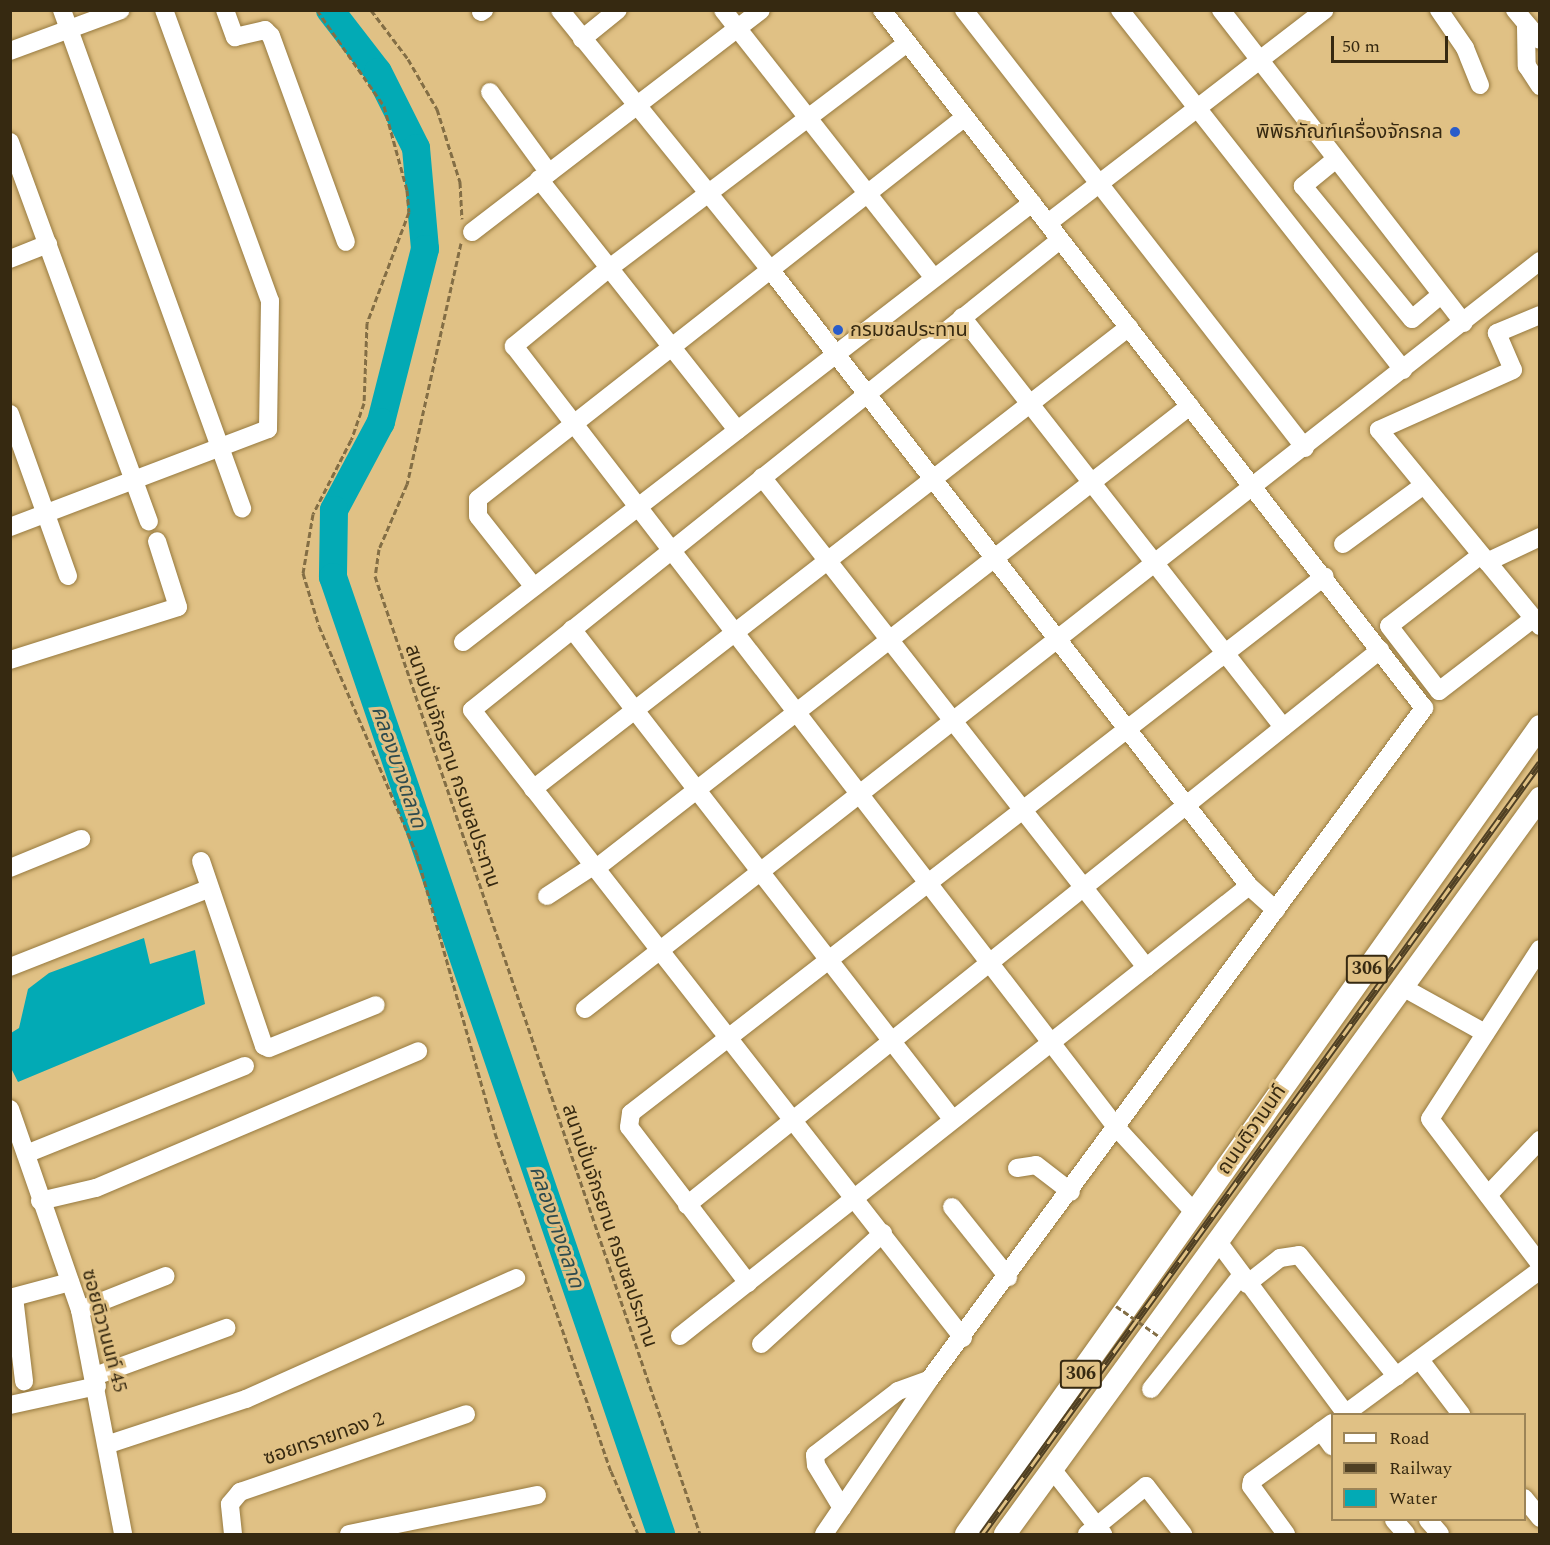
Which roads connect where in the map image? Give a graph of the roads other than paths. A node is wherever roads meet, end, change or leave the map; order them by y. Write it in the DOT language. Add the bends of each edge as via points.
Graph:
graph roads {
  1 [pos="62,10"];
  2 [pos="121,10"];
  3 [pos="164,10"];
  4 [pos="225,10"];
  5 [pos="560,10"];
  6 [pos="618,10"];
  7 [pos="723,10"];
  8 [pos="761,10"];
  9 [pos="882,10"];
  10 [pos="964,10"];
  11 [pos="1120,10"];
  12 [pos="1221,10"];
  13 [pos="1325,10"];
  14 [pos="1439,10"];
  15 [pos="1515,10"];
  16 [pos="1526,27"];
  17 [pos="737,29"];
  18 [pos="69,30"];
  19 [pos="582,39"];
  20 [pos="1539,40"];
  21 [pos="907,43"];
  22 [pos="10,51"];
  23 [pos="1260,61"];
  24 [pos="1480,85"];
  25 [pos="1539,86"];
  26 [pos="490,92"];
  27 [pos="638,107"];
  28 [pos="1196,108"];
  29 [pos="965,117"];
  30 [pos="808,120"];
  31 [pos="10,142"];
  32 [pos="1336,159"];
  33 [pos="544,176"];
  34 [pos="1097,182"];
  35 [pos="709,193"];
  36 [pos="865,193"];
  37 [pos="1032,204"];
  38 [pos="1048,223"];
  39 [pos="466,231"];
  40 [pos="1060,240"];
  41 [pos="346,242"];
  42 [pos="48,244"];
  43 [pos="10,259"];
  44 [pos="1539,261"];
  45 [pos="769,268"];
  46 [pos="608,269"];
  47 [pos="934,278"];
  48 [pos="1442,295"];
  49 [pos="1539,315"];
  50 [pos="962,317"];
  51 [pos="1464,324"];
  52 [pos="1129,327"];
  53 [pos="669,348"];
  54 [pos="834,356"];
  55 [pos="1402,370"];
  56 [pos="864,396"];
  57 [pos="1031,403"];
  58 [pos="1190,406"];
  59 [pos="10,414"];
  60 [pos="572,423"];
  61 [pos="738,430"];
  62 [pos="1305,448"];
  63 [pos="219,452"];
  64 [pos="762,477"];
  65 [pos="932,479"];
  66 [pos="135,483"];
  67 [pos="1092,483"];
  68 [pos="1424,485"];
  69 [pos="1254,487"];
  70 [pos="242,508"];
  71 [pos="638,508"];
  72 [pos="47,514"];
  73 [pos="150,520"];
  74 [pos="10,527"];
  75 [pos="1539,537"];
  76 [pos="158,541"];
  77 [pos="1343,544"];
  78 [pos="670,550"];
  79 [pos="1484,558"];
  80 [pos="993,559"];
  81 [pos="828,560"];
  82 [pos="1156,563"];
  83 [pos="68,576"];
  84 [pos="1325,576"];
  85 [pos="534,587"];
  86 [pos="1536,622"];
  87 [pos="572,629"];
  88 [pos="735,632"];
  89 [pos="890,639"];
  90 [pos="1057,640"];
  91 [pos="463,642"];
  92 [pos="1380,650"];
  93 [pos="1227,652"];
  94 [pos="10,660"];
  95 [pos="636,709"];
  96 [pos="796,713"];
  97 [pos="955,720"];
  98 [pos="1539,726"];
  99 [pos="1283,727"];
  100 [pos="1128,728"];
  101 [pos="533,789"];
  102 [pos="697,789"];
  103 [pos="860,795"];
  104 [pos="1539,798"];
  105 [pos="1186,805"];
  106 [pos="1025,808"];
  107 [pos="81,839"];
  108 [pos="201,861"];
  109 [pos="10,868"];
  110 [pos="594,868"];
  111 [pos="761,871"];
  112 [pos="930,882"];
  113 [pos="1249,886"];
  114 [pos="1083,888"];
  115 [pos="208,889"];
  116 [pos="547,896"];
  117 [pos="1276,910"];
  118 [pos="1539,949"];
  119 [pos="661,950"];
  120 [pos="831,958"];
  121 [pos="989,963"];
  122 [pos="10,967"];
  123 [pos="1146,967"];
  124 [pos="1404,988"];
  125 [pos="376,1005"];
  126 [pos="585,1009"];
  127 [pos="1485,1033"];
  128 [pos="730,1036"];
  129 [pos="892,1041"];
  130 [pos="1051,1043"];
  131 [pos="418,1051"];
  132 [pos="245,1066"];
  133 [pos="10,1109"];
  134 [pos="794,1120"];
  135 [pos="953,1120"];
  136 [pos="1116,1127"];
  137 [pos="1539,1140"];
  138 [pos="26,1154"];
  139 [pos="1017,1168"];
  140 [pos="1071,1192"];
  141 [pos="1488,1195"];
  142 [pos="855,1197"];
  143 [pos="40,1201"];
  144 [pos="687,1205"];
  145 [pos="952,1207"];
  146 [pos="1194,1212"];
  147 [pos="883,1233"];
  148 [pos="1219,1243"];
  149 [pos="1539,1264"];
  150 [pos="1539,1270"];
  151 [pos="166,1276"];
  152 [pos="1008,1276"];
  153 [pos="516,1278"];
  154 [pos="1244,1280"];
  155 [pos="70,1282"];
  156 [pos="748,1283"];
  157 [pos="12,1297"];
  158 [pos="80,1310"];
  159 [pos="226,1329"];
  160 [pos="680,1336"];
  161 [pos="963,1338"];
  162 [pos="760,1344"];
  163 [pos="1420,1360"];
  164 [pos="1397,1377"];
  165 [pos="929,1380"];
  166 [pos="24,1381"];
  167 [pos="96,1381"];
  168 [pos="1151,1389"];
  169 [pos="10,1405"];
  170 [pos="1345,1413"];
  171 [pos="1347,1413"];
  172 [pos="1460,1413"];
  173 [pos="466,1414"];
  174 [pos="1327,1427"];
  175 [pos="1331,1442"];
  176 [pos="109,1444"];
  177 [pos="1052,1469"];
  178 [pos="537,1495"];
  179 [pos="1526,1501"];
  180 [pos="842,1508"];
  181 [pos="1539,1518"];
  182 [pos="1395,1521"];
  183 [pos="1429,1521"];
  184 [pos="1096,1532"];
  185 [pos="123,1534"];
  186 [pos="233,1534"];
  187 [pos="349,1534"];
  188 [pos="824,1534"];
  189 [pos="966,1534"];
  190 [pos="1005,1534"];
  191 [pos="1183,1534"];
  192 [pos="1286,1534"];
  193 [pos="1406,1534"];
  194 [pos="1440,1534"];
  1 -- 18 [label="street"];
  2 -- 18 [label="street"];
  3 -- 63 [label="street" via="270,301 268,429"];
  4 -- 41 [label="street" via="235,37 265,30 271,36"];
  5 -- 19 [label="street"];
  6 -- 19 [label="street"];
  7 -- 17 [label="street"];
  8 -- 17 [label="street"];
  9 -- 21 [label="street"];
  10 -- 34 [label="street"];
  11 -- 28 [label="street"];
  12 -- 23 [label="street"];
  13 -- 23 [label="street"];
  14 -- 24 [label="street" via="1465,48"];
  15 -- 16 [label="street"];
  16 -- 20 [label="street"];
  16 -- 25 [label="street" via="1527,66"];
  17 -- 27 [label="street"];
  17 -- 30 [label="street"];
  18 -- 22 [label="street"];
  18 -- 63 [label="street"];
  19 -- 27 [label="street"];
  21 -- 29 [label="street"];
  21 -- 30 [label="street"];
  23 -- 28 [label="street"];
  23 -- 32 [label="street"];
  26 -- 33 [label="street"];
  27 -- 33 [label="street"];
  27 -- 35 [label="street"];
  28 -- 34 [label="street"];
  28 -- 55 [label="street"];
  29 -- 36 [label="street"];
  29 -- 37 [label="street"];
  30 -- 35 [label="street"];
  30 -- 36 [label="street"];
  31 -- 42 [label="street"];
  32 -- 48 [label="street"];
  32 -- 48 [label="street" via="1303,186 1412,319"];
  33 -- 39 [label="street"];
  33 -- 46 [label="street"];
  34 -- 38 [label="street"];
  34 -- 62 [label="street"];
  35 -- 45 [label="street"];
  35 -- 46 [label="street"];
  36 -- 45 [label="street"];
  36 -- 47 [label="street"];
  37 -- 38 [label="street"];
  37 -- 47 [label="street"];
  38 -- 40 [label="street"];
  40 -- 50 [label="street"];
  40 -- 52 [label="street"];
  42 -- 43 [label="street"];
  42 -- 66 [label="street"];
  44 -- 51 [label="street"];
  45 -- 53 [label="street"];
  45 -- 54 [label="street"];
  46 -- 53 [label="street"];
  46 -- 60 [label="street" via="514,345"];
  47 -- 54 [label="street"];
  48 -- 51 [label="street"];
  49 -- 68 [label="street" via="1497,333 1513,370 1378,430"];
  50 -- 56 [label="street"];
  50 -- 57 [label="street"];
  51 -- 55 [label="street"];
  52 -- 57 [label="street"];
  52 -- 58 [label="street"];
  53 -- 60 [label="street"];
  53 -- 61 [label="street"];
  54 -- 56 [label="street"];
  54 -- 61 [label="street"];
  55 -- 62 [label="street"];
  56 -- 64 [label="street"];
  56 -- 65 [label="street"];
  57 -- 65 [label="street"];
  57 -- 67 [label="street"];
  58 -- 67 [label="street"];
  58 -- 69 [label="street"];
  59 -- 72 [label="street"];
  60 -- 71 [label="street"];
  60 -- 85 [label="street" via="475,502 478,516"];
  61 -- 71 [label="street"];
  62 -- 69 [label="street"];
  63 -- 66 [label="street"];
  63 -- 70 [label="street"];
  64 -- 78 [label="street"];
  64 -- 81 [label="street"];
  65 -- 80 [label="street"];
  65 -- 81 [label="street"];
  66 -- 72 [label="street"];
  66 -- 73 [label="street"];
  67 -- 80 [label="street"];
  67 -- 82 [label="street"];
  68 -- 77 [label="street"];
  68 -- 79 [label="street"];
  69 -- 82 [label="street"];
  69 -- 84 [label="street"];
  71 -- 78 [label="street"];
  71 -- 85 [label="street"];
  72 -- 74 [label="street"];
  72 -- 83 [label="street"];
  75 -- 79 [label="street"];
  76 -- 94 [label="street" via="178,606"];
  78 -- 87 [label="street"];
  78 -- 88 [label="street"];
  79 -- 86 [label="street"];
  79 -- 86 [label="street" via="1389,626 1439,691"];
  80 -- 89 [label="street"];
  80 -- 90 [label="street"];
  81 -- 88 [label="street"];
  81 -- 89 [label="street"];
  82 -- 90 [label="street"];
  82 -- 93 [label="street"];
  84 -- 92 [label="street"];
  84 -- 93 [label="street"];
  85 -- 91 [label="street"];
  87 -- 95 [label="street"];
  87 -- 101 [label="street" via="472,710"];
  88 -- 95 [label="street"];
  88 -- 96 [label="street"];
  89 -- 96 [label="street"];
  89 -- 97 [label="street"];
  90 -- 97 [label="street"];
  90 -- 100 [label="street"];
  92 -- 99 [label="street"];
  92 -- 117 [label="street" via="1424,708"];
  93 -- 99 [label="street"];
  93 -- 100 [label="street"];
  95 -- 101 [label="street"];
  95 -- 102 [label="street"];
  96 -- 102 [label="street"];
  96 -- 103 [label="street"];
  97 -- 103 [label="street"];
  97 -- 106 [label="street"];
  98 -- 146 [label="main road, ถนนติวานนท์ / 306"];
  99 -- 105 [label="street"];
  100 -- 105 [label="street"];
  100 -- 106 [label="street"];
  101 -- 110 [label="street"];
  102 -- 110 [label="street"];
  102 -- 111 [label="street"];
  103 -- 111 [label="street"];
  103 -- 112 [label="street"];
  104 -- 124 [label="main road, ถนนติวานนท์ / 306"];
  105 -- 113 [label="street"];
  105 -- 114 [label="street"];
  106 -- 112 [label="street"];
  106 -- 114 [label="street"];
  107 -- 109 [label="street"];
  108 -- 115 [label="street"];
  110 -- 116 [label="street"];
  110 -- 119 [label="street"];
  111 -- 119 [label="street"];
  111 -- 120 [label="street"];
  112 -- 120 [label="street"];
  112 -- 121 [label="street"];
  113 -- 117 [label="street"];
  113 -- 123 [label="street"];
  114 -- 121 [label="street"];
  114 -- 123 [label="street"];
  115 -- 122 [label="street"];
  115 -- 125 [label="street" via="264,1046 269,1048"];
  117 -- 136 [label="street"];
  118 -- 127 [label="street"];
  119 -- 126 [label="street"];
  119 -- 128 [label="street"];
  120 -- 128 [label="street"];
  120 -- 129 [label="street"];
  121 -- 129 [label="street"];
  121 -- 130 [label="street"];
  123 -- 130 [label="street"];
  124 -- 127 [label="street"];
  124 -- 148 [label="main road, ถนนติวานนท์ / 306"];
  127 -- 141 [label="street" via="1430,1119"];
  128 -- 134 [label="street"];
  128 -- 144 [label="street" via="627,1119"];
  129 -- 134 [label="street"];
  129 -- 135 [label="street"];
  130 -- 135 [label="street"];
  130 -- 136 [label="street"];
  131 -- 143 [label="street" via="96,1188"];
  132 -- 138 [label="street"];
  133 -- 138 [label="street, ซอยติวานนท์ 45"];
  134 -- 142 [label="street"];
  134 -- 144 [label="street"];
  135 -- 142 [label="street"];
  136 -- 140 [label="street"];
  136 -- 146 [label="street"];
  137 -- 141 [label="street"];
  138 -- 143 [label="street, ซอยติวานนท์ 45"];
  139 -- 140 [label="street" via="1036,1165"];
  140 -- 152 [label="street"];
  141 -- 149 [label="street"];
  142 -- 147 [label="street"];
  142 -- 156 [label="street"];
  143 -- 155 [label="street, ซอยติวานนท์ 45"];
  144 -- 156 [label="street"];
  145 -- 152 [label="street"];
  146 -- 148 [label="main road"];
  146 -- 189 [label="main road, ถนนติวานนท์ / 306"];
  147 -- 161 [label="street"];
  147 -- 162 [label="street"];
  148 -- 154 [label="street"];
  148 -- 177 [label="main road, ถนนติวานนท์ / 306"];
  150 -- 163 [label="street"];
  151 -- 158 [label="street"];
  152 -- 161 [label="street"];
  153 -- 176 [label="street" via="246,1400"];
  154 -- 164 [label="street" via="1280,1258 1299,1255"];
  154 -- 168 [label="street"];
  154 -- 170 [label="street"];
  155 -- 157 [label="street"];
  155 -- 158 [label="street, ซอยติวานนท์ 45"];
  156 -- 160 [label="street"];
  157 -- 166 [label="street"];
  158 -- 167 [label="street, ซอยติวานนท์ 45"];
  159 -- 167 [label="street"];
  161 -- 165 [label="street"];
  163 -- 164 [label="street"];
  163 -- 172 [label="street"];
  164 -- 171 [label="street"];
  165 -- 180 [label="street"];
  165 -- 180 [label="street" via="898,1391 815,1455 816,1465"];
  167 -- 169 [label="street"];
  167 -- 176 [label="street, ซอยติวานนท์ 45"];
  173 -- 186 [label="street, ซอยทรายทอง 2" via="240,1492 230,1504"];
  174 -- 175 [label="street"];
  174 -- 192 [label="street" via="1252,1481 1251,1486"];
  176 -- 185 [label="street, ซอยติวานนท์ 45"];
  177 -- 184 [label="street"];
  177 -- 190 [label="main road, ถนนติวานนท์ / 306"];
  178 -- 187 [label="street"];
  179 -- 181 [label="street"];
  180 -- 188 [label="street"];
  182 -- 193 [label="street"];
  183 -- 194 [label="street"];
  184 -- 191 [label="street" via="1146,1486"];
}
